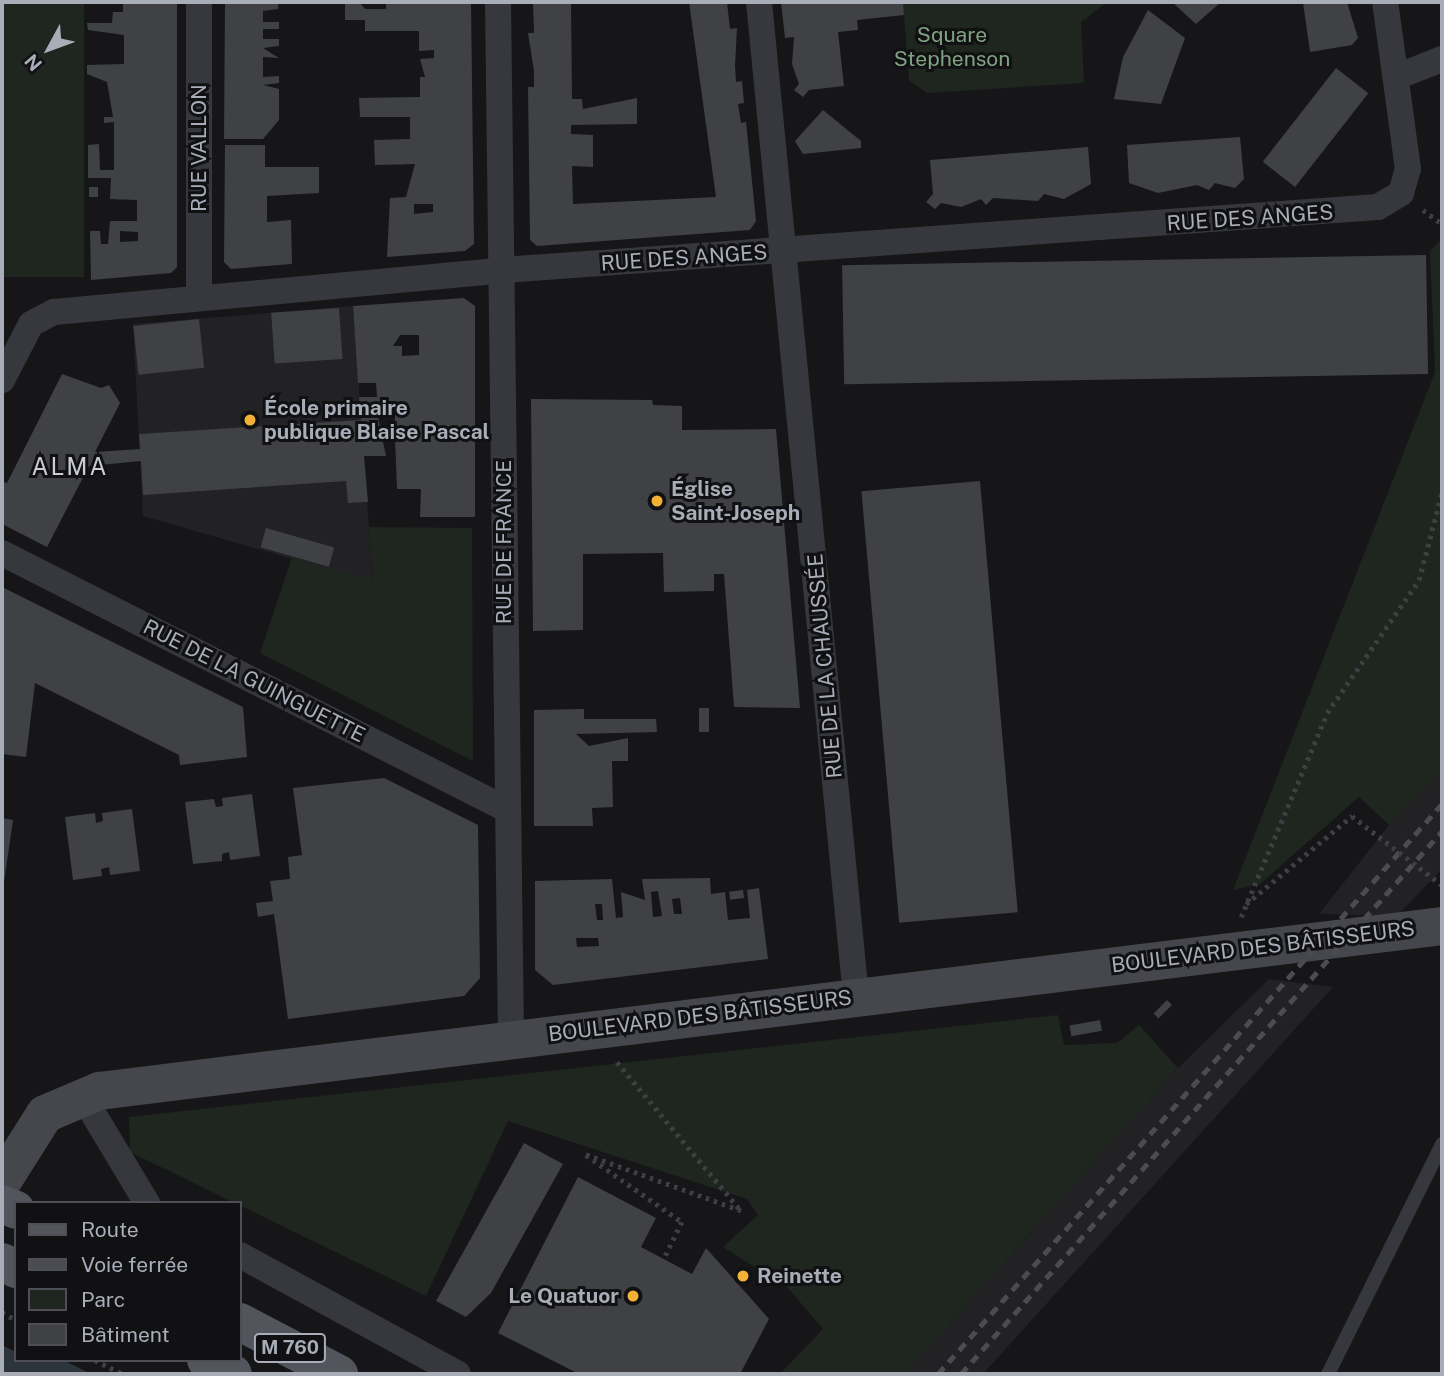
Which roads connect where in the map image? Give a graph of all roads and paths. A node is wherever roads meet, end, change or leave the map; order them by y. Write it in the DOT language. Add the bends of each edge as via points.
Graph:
graph roads {
  1 [pos="199,2"];
  2 [pos="498,2"];
  3 [pos="759,2"];
  4 [pos="1385,2"];
  5 [pos="1442,59"];
  6 [pos="1396,77"];
  7 [pos="785,252"];
  8 [pos="503,270"];
  9 [pos="199,295"];
  10 [pos="2,380"];
  11 [pos="1442,491"];
  12 [pos="2,553"];
  13 [pos="506,809"];
  14 [pos="1442,885"];
  15 [pos="1246,904"];
  16 [pos="1442,926"];
  17 [pos="1230,951"];
  18 [pos="856,996"];
  19 [pos="594,1030"];
  20 [pos="511,1040"];
  21 [pos="82,1095"];
  22 [pos="1442,1144"];
  23 [pos="2,1182"];
  24 [pos="146,1201"];
  25 [pos="242,1256"];
  26 [pos="664,1259"];
  27 [pos="242,1323"];
  28 [pos="99,1362"];
  29 [pos="210,1362"];
  30 [pos="123,1374"];
  31 [pos="233,1374"];
  32 [pos="339,1374"];
  33 [pos="458,1374"];
  34 [pos="1328,1374"];
  1 -- 9 [label="street, RUE VALLON"];
  2 -- 8 [label="street, RUE DE FRANCE"];
  3 -- 7 [label="street, RUE DE LA CHAUSSÉE"];
  4 -- 6 [label="street"];
  5 -- 6 [label="street"];
  6 -- 7 [label="street, RUE DES ANGES" via="1408,169 1401,193 1365,209"];
  7 -- 8 [label="street, RUE DES ANGES"];
  7 -- 18 [label="street, RUE DE LA CHAUSSÉE"];
  8 -- 9 [label="street, RUE DES ANGES"];
  8 -- 13 [label="street, RUE DE FRANCE"];
  9 -- 10 [label="street, RUE DES ANGES" via="41,316"];
  11 -- 15 [label="path" via="1419,580 1327,713"];
  12 -- 13 [label="street, RUE DE LA GUINGUETTE"];
  13 -- 20 [label="street, RUE DE FRANCE"];
  14 -- 15 [label="path, bridge" via="1352,817"];
  15 -- 17 [label="path"];
  16 -- 17 [label="street, BOULEVARD DES BÂTISSEURS"];
  17 -- 18 [label="street, BOULEVARD DES BÂTISSEURS"];
  18 -- 19 [label="street, BOULEVARD DES BÂTISSEURS"];
  19 -- 20 [label="street, BOULEVARD DES BÂTISSEURS"];
  19 -- 26 [label="path" via="739,1203 741,1211 586,1155 682,1222"];
  20 -- 21 [label="street, BOULEVARD DES BÂTISSEURS"];
  21 -- 23 [label="street, BOULEVARD DES BÂTISSEURS" via="37,1121"];
  21 -- 24 [label="street"];
  22 -- 34 [label="lane"];
  25 -- 33 [label="street"];
  27 -- 32 [label="main road, M 760"];
  28 -- 30 [label="path"];
  29 -- 31 [label="main road, M 760"];
}
